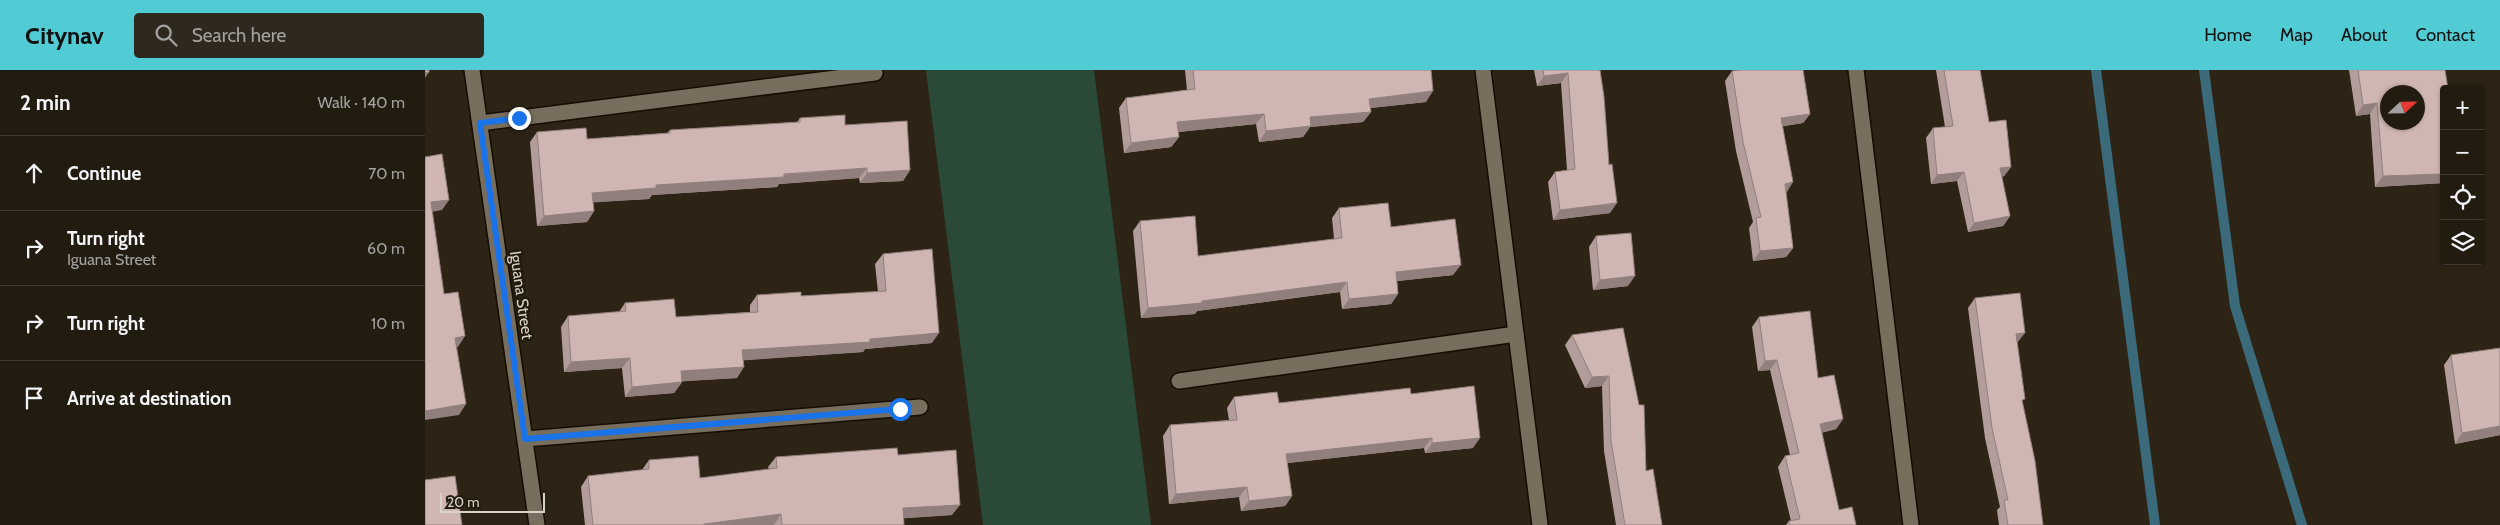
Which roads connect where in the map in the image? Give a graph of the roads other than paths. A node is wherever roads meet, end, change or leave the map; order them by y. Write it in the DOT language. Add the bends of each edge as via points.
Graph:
graph roads {
  1 [pos="472,70"];
  2 [pos="1483,70"];
  3 [pos="1856,70"];
  4 [pos="875,73"];
  5 [pos="480,123"];
  6 [pos="1516,334"];
  7 [pos="1179,381"];
  8 [pos="919,408"];
  9 [pos="525,439"];
  10 [pos="537,525"];
  11 [pos="1540,525"];
  12 [pos="1911,525"];
  1 -- 5 [label="street, Iguana Street"];
  2 -- 6 [label="street"];
  3 -- 12 [label="street"];
  4 -- 5 [label="street"];
  5 -- 9 [label="street, Iguana Street"];
  6 -- 7 [label="street"];
  6 -- 11 [label="street"];
  8 -- 9 [label="street"];
  9 -- 10 [label="street, Iguana Street"];
}
